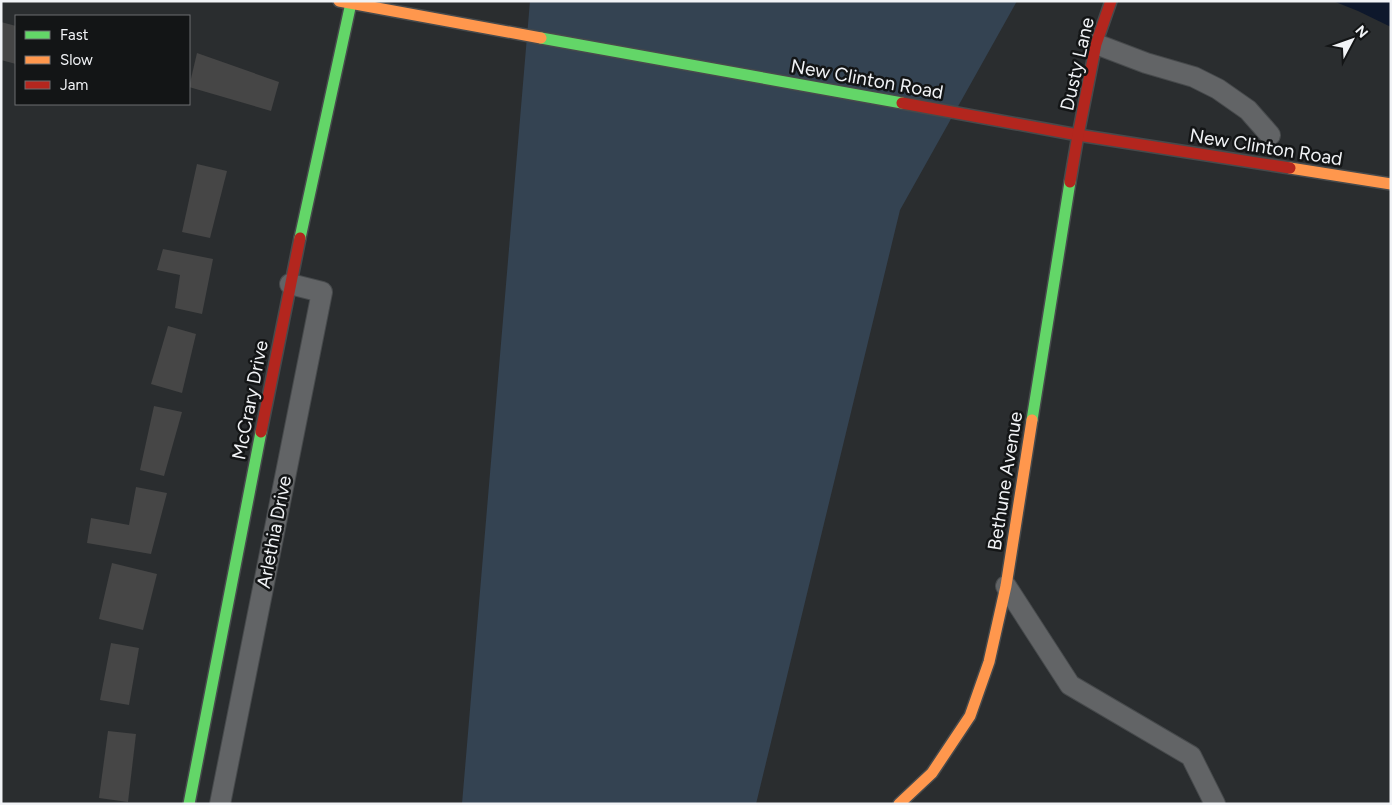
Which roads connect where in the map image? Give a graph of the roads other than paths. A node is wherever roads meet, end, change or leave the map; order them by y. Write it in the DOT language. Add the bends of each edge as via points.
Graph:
graph roads {
  1 [pos="1111,1"];
  2 [pos="345,2"];
  3 [pos="1096,44"];
  4 [pos="1078,135"];
  5 [pos="1270,135"];
  6 [pos="1391,184"];
  7 [pos="290,284"];
  8 [pos="1006,586"];
  9 [pos="189,804"];
  10 [pos="220,804"];
  11 [pos="898,804"];
  12 [pos="1215,804"];
  1 -- 3 [label="street, Dusty Lane"];
  2 -- 4 [label="street, New Clinton Road"];
  2 -- 7 [label="street, McCrary Drive"];
  3 -- 4 [label="street, Dusty Lane"];
  3 -- 5 [label="street" via="1194,77 1218,89 1248,110"];
  4 -- 6 [label="street, New Clinton Road"];
  4 -- 8 [label="street, Bethune Avenue"];
  7 -- 9 [label="street, McCrary Drive"];
  7 -- 10 [label="street, Arlethia Drive" via="322,292"];
  8 -- 11 [label="street, Bethune Avenue" via="989,662 970,716 932,773"];
  8 -- 12 [label="street" via="1070,684 1191,756"];
}
